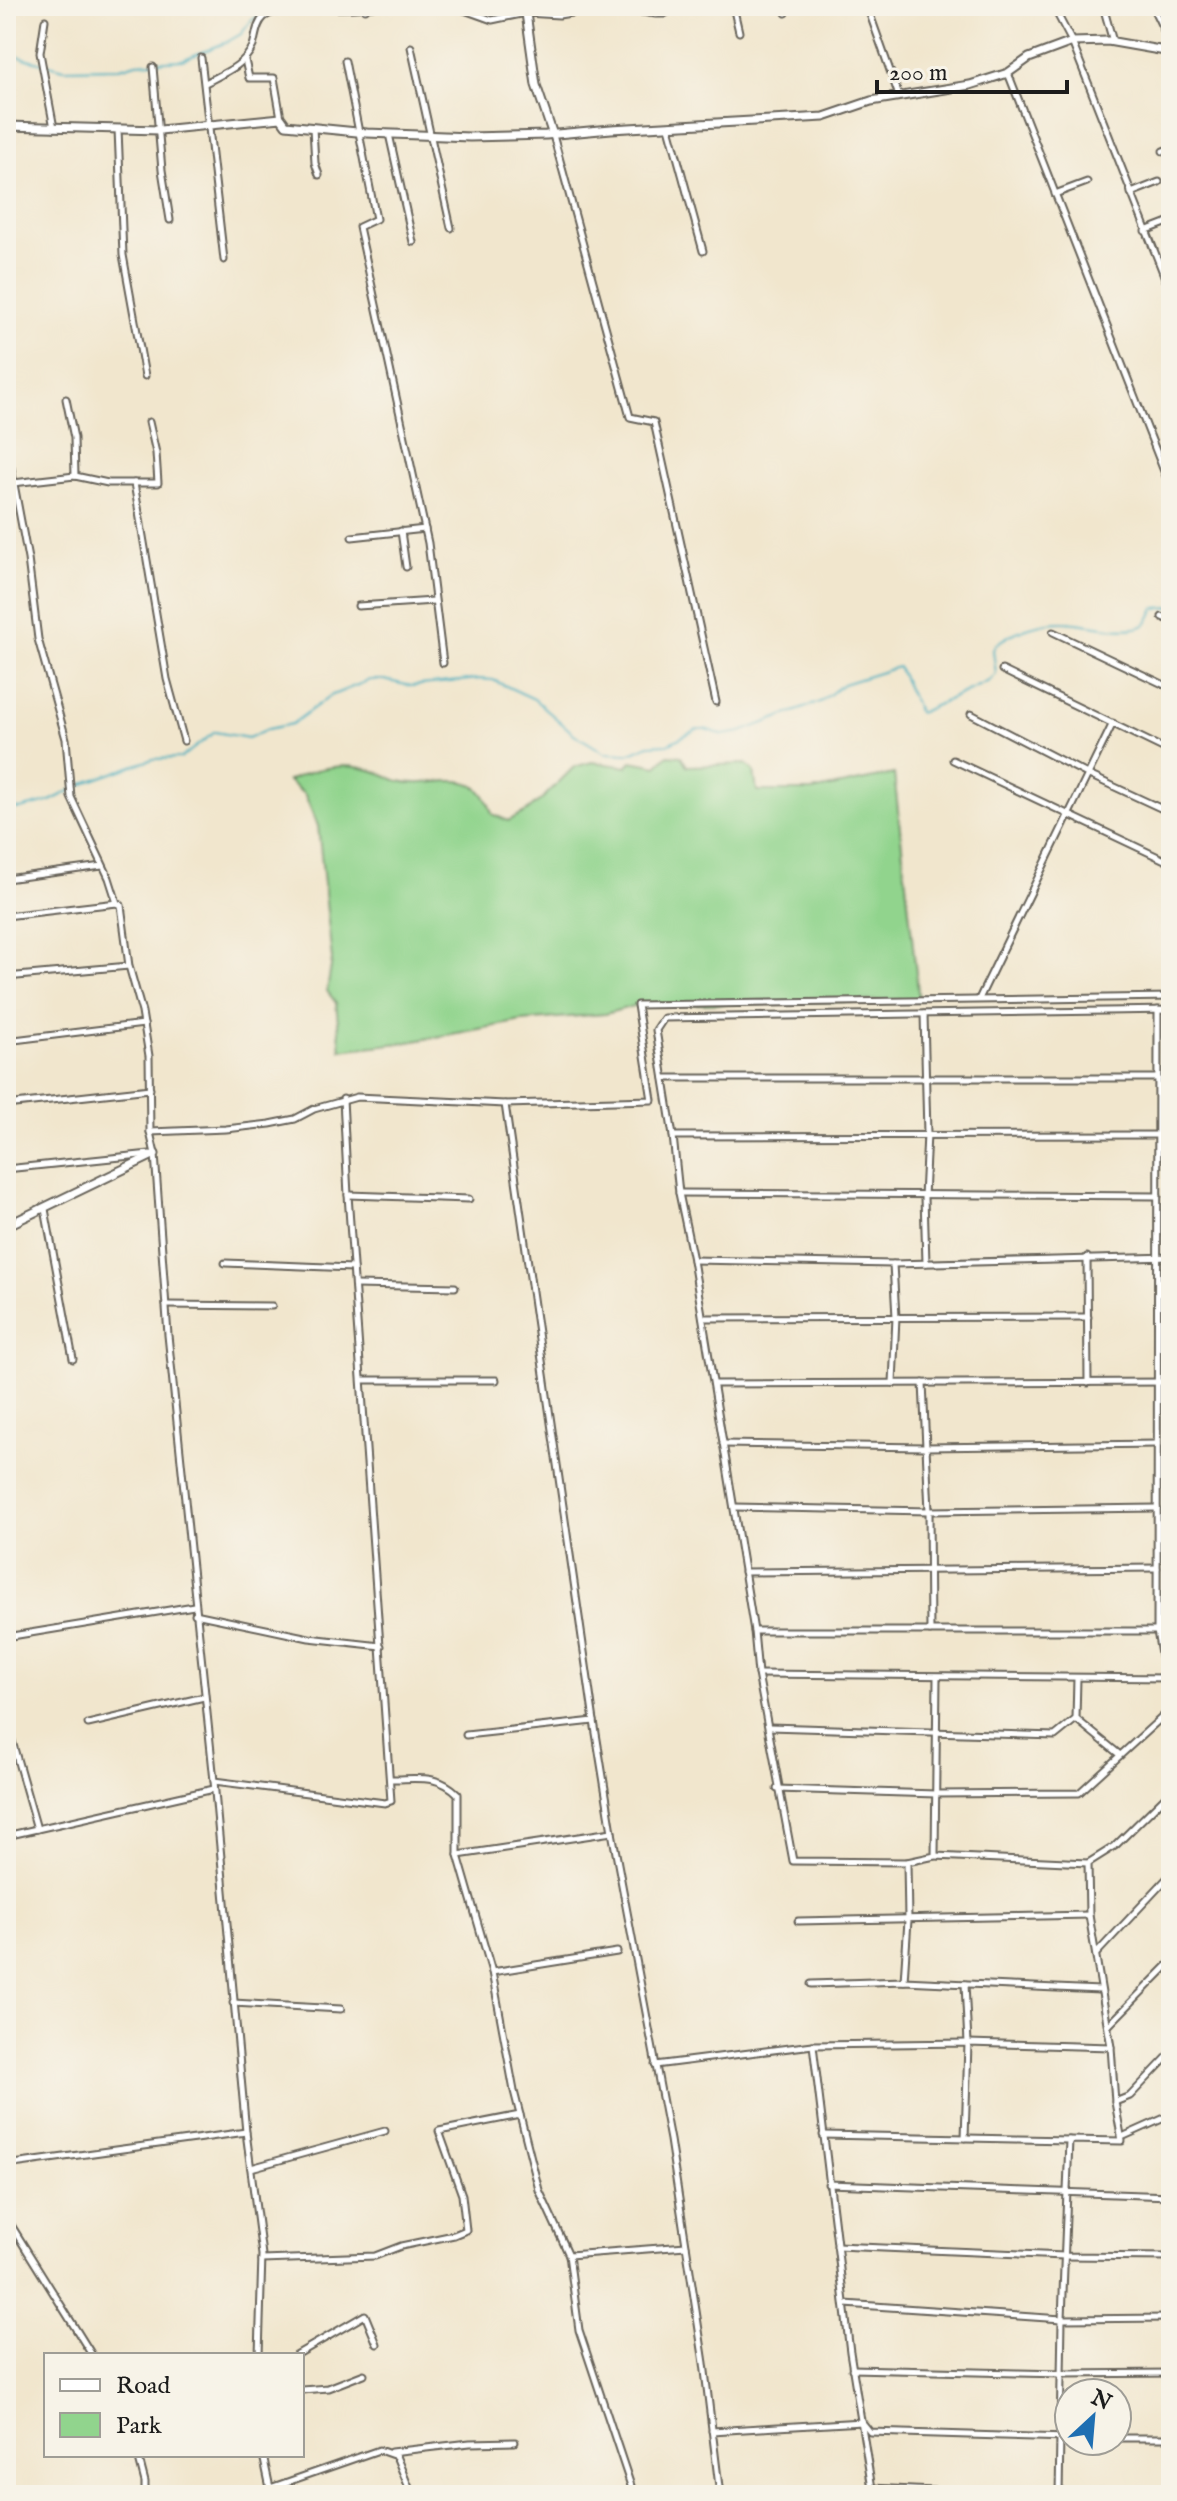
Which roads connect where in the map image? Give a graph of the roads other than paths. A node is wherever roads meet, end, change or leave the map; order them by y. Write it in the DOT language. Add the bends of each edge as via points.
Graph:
graph roads {
  1 [pos="453,6"];
  2 [pos="678,6"];
  3 [pos="733,6"];
  4 [pos="867,6"];
  5 [pos="1053,6"];
  6 [pos="1103,6"];
  7 [pos="1152,6"];
  8 [pos="368,7"];
  9 [pos="526,13"];
  10 [pos="45,20"];
  11 [pos="739,32"];
  12 [pos="1072,42"];
  13 [pos="1113,42"];
  14 [pos="1171,45"];
  15 [pos="411,47"];
  16 [pos="1171,52"];
  17 [pos="201,58"];
  18 [pos="245,60"];
  19 [pos="345,61"];
  20 [pos="153,67"];
  21 [pos="1008,73"];
  22 [pos="205,83"];
  23 [pos="899,97"];
  24 [pos="281,118"];
  25 [pos="208,125"];
  26 [pos="6,126"];
  27 [pos="669,127"];
  28 [pos="54,128"];
  29 [pos="313,128"];
  30 [pos="118,129"];
  31 [pos="160,130"];
  32 [pos="358,131"];
  33 [pos="389,134"];
  34 [pos="429,135"];
  35 [pos="553,135"];
  36 [pos="1171,148"];
  37 [pos="1163,151"];
  38 [pos="319,175"];
  39 [pos="1087,182"];
  40 [pos="1159,182"];
  41 [pos="1131,193"];
  42 [pos="1055,194"];
  43 [pos="170,220"];
  44 [pos="1171,221"];
  45 [pos="451,228"];
  46 [pos="1145,231"];
  47 [pos="413,242"];
  48 [pos="703,251"];
  49 [pos="224,260"];
  50 [pos="1171,293"];
  51 [pos="145,376"];
  52 [pos="66,399"];
  53 [pos="149,422"];
  54 [pos="6,441"];
  55 [pos="6,448"];
  56 [pos="75,476"];
  57 [pos="13,483"];
  58 [pos="134,483"];
  59 [pos="1171,489"];
  60 [pos="425,529"];
  61 [pos="401,531"];
  62 [pos="352,537"];
  63 [pos="406,567"];
  64 [pos="434,601"];
  65 [pos="358,606"];
  66 [pos="1162,617"];
  67 [pos="1171,621"];
  68 [pos="1053,632"];
  69 [pos="443,663"];
  70 [pos="1002,670"];
  71 [pos="1171,688"];
  72 [pos="716,702"];
  73 [pos="971,714"];
  74 [pos="1113,723"];
  75 [pos="184,741"];
  76 [pos="1171,752"];
  77 [pos="953,760"];
  78 [pos="1089,775"];
  79 [pos="1171,813"];
  80 [pos="1069,814"];
  81 [pos="1171,863"];
  82 [pos="102,866"];
  83 [pos="6,879"];
  84 [pos="117,903"];
  85 [pos="6,916"];
  86 [pos="129,966"];
  87 [pos="6,977"];
  88 [pos="1171,997"];
  89 [pos="979,999"];
  90 [pos="1158,1010"];
  91 [pos="1171,1010"];
  92 [pos="924,1014"];
  93 [pos="144,1024"];
  94 [pos="6,1041"];
  95 [pos="664,1078"];
  96 [pos="926,1078"];
  97 [pos="1158,1078"];
  98 [pos="150,1089"];
  99 [pos="343,1099"];
  100 [pos="505,1104"];
  101 [pos="6,1105"];
  102 [pos="150,1132"];
  103 [pos="1158,1133"];
  104 [pos="927,1134"];
  105 [pos="1171,1135"];
  106 [pos="673,1136"];
  107 [pos="155,1154"];
  108 [pos="6,1169"];
  109 [pos="679,1193"];
  110 [pos="348,1195"];
  111 [pos="1158,1196"];
  112 [pos="924,1197"];
  113 [pos="469,1199"];
  114 [pos="45,1209"];
  115 [pos="6,1226"];
  116 [pos="1087,1257"];
  117 [pos="1158,1257"];
  118 [pos="1171,1257"];
  119 [pos="693,1260"];
  120 [pos="225,1263"];
  121 [pos="926,1263"];
  122 [pos="893,1264"];
  123 [pos="353,1268"];
  124 [pos="355,1285"];
  125 [pos="455,1287"];
  126 [pos="166,1305"];
  127 [pos="272,1306"];
  128 [pos="896,1317"];
  129 [pos="1088,1317"];
  130 [pos="703,1318"];
  131 [pos="73,1359"];
  132 [pos="362,1380"];
  133 [pos="496,1380"];
  134 [pos="1157,1382"];
  135 [pos="1171,1382"];
  136 [pos="893,1383"];
  137 [pos="923,1383"];
  138 [pos="1088,1383"];
  139 [pos="714,1384"];
  140 [pos="723,1444"];
  141 [pos="1157,1444"];
  142 [pos="925,1447"];
  143 [pos="734,1507"];
  144 [pos="1157,1508"];
  145 [pos="929,1511"];
  146 [pos="929,1568"];
  147 [pos="1157,1568"];
  148 [pos="744,1572"];
  149 [pos="194,1606"];
  150 [pos="195,1614"];
  151 [pos="754,1631"];
  152 [pos="930,1631"];
  153 [pos="1157,1631"];
  154 [pos="1171,1631"];
  155 [pos="6,1637"];
  156 [pos="381,1646"];
  157 [pos="758,1674"];
  158 [pos="937,1677"];
  159 [pos="1077,1677"];
  160 [pos="1168,1678"];
  161 [pos="1171,1692"];
  162 [pos="204,1697"];
  163 [pos="1171,1709"];
  164 [pos="1076,1719"];
  165 [pos="6,1720"];
  166 [pos="594,1721"];
  167 [pos="88,1724"];
  168 [pos="769,1727"];
  169 [pos="937,1734"];
  170 [pos="466,1735"];
  171 [pos="1120,1755"];
  172 [pos="391,1779"];
  173 [pos="214,1781"];
  174 [pos="214,1789"];
  175 [pos="777,1789"];
  176 [pos="1171,1791"];
  177 [pos="936,1794"];
  178 [pos="37,1829"];
  179 [pos="612,1832"];
  180 [pos="6,1836"];
  181 [pos="458,1855"];
  182 [pos="935,1856"];
  183 [pos="907,1862"];
  184 [pos="1088,1863"];
  185 [pos="1171,1874"];
  186 [pos="1089,1915"];
  187 [pos="908,1920"];
  188 [pos="798,1921"];
  189 [pos="617,1952"];
  190 [pos="1095,1955"];
  191 [pos="1171,1962"];
  192 [pos="492,1972"];
  193 [pos="904,1981"];
  194 [pos="811,1984"];
  195 [pos="965,1984"];
  196 [pos="1100,1990"];
  197 [pos="233,2003"];
  198 [pos="341,2009"];
  199 [pos="1109,2026"];
  200 [pos="968,2043"];
  201 [pos="813,2045"];
  202 [pos="1111,2047"];
  203 [pos="1171,2053"];
  204 [pos="655,2065"];
  205 [pos="1115,2102"];
  206 [pos="520,2115"];
  207 [pos="1171,2115"];
  208 [pos="385,2131"];
  209 [pos="246,2132"];
  210 [pos="823,2135"];
  211 [pos="1122,2137"];
  212 [pos="965,2138"];
  213 [pos="1069,2140"];
  214 [pos="6,2165"];
  215 [pos="251,2168"];
  216 [pos="828,2184"];
  217 [pos="1068,2192"];
  218 [pos="1171,2196"];
  219 [pos="6,2217"];
  220 [pos="686,2246"];
  221 [pos="837,2246"];
  222 [pos="569,2255"];
  223 [pos="1064,2256"];
  224 [pos="1171,2257"];
  225 [pos="262,2260"];
  226 [pos="845,2304"];
  227 [pos="1171,2318"];
  228 [pos="1062,2319"];
  229 [pos="377,2344"];
  230 [pos="91,2353"];
  231 [pos="259,2353"];
  232 [pos="299,2353"];
  233 [pos="852,2369"];
  234 [pos="1171,2373"];
  235 [pos="364,2374"];
  236 [pos="1063,2374"];
  237 [pos="1063,2377"];
  238 [pos="304,2388"];
  239 [pos="862,2422"];
  240 [pos="712,2431"];
  241 [pos="1053,2438"];
  242 [pos="1133,2438"];
  243 [pos="1171,2438"];
  244 [pos="515,2442"];
  245 [pos="386,2453"];
  246 [pos="139,2457"];
  247 [pos="263,2457"];
  248 [pos="1059,2457"];
  249 [pos="270,2488"];
  250 [pos="872,2491"];
  251 [pos="145,2495"];
  252 [pos="273,2495"];
  253 [pos="412,2495"];
  254 [pos="634,2495"];
  255 [pos="720,2495"];
  256 [pos="818,2495"];
  257 [pos="1015,2495"];
  258 [pos="1059,2495"];
  1 -- 9 [label="street" via="492,20"];
  2 -- 9 [label="street" via="664,14 618,7 559,15"];
  3 -- 11 [label="street"];
  4 -- 23 [label="street"];
  5 -- 12 [label="street"];
  6 -- 13 [label="street"];
  7 -- 14 [label="street"];
  8 -- 18 [label="street" via="308,6 269,14 258,25"];
  9 -- 35 [label="street" via="536,85"];
  10 -- 28 [label="street" via="40,53"];
  12 -- 13 [label="street"];
  12 -- 21 [label="street" via="1029,58"];
  12 -- 41 [label="street"];
  13 -- 16 [label="street"];
  15 -- 34 [label="street"];
  17 -- 22 [label="street"];
  18 -- 22 [label="street"];
  18 -- 24 [label="street" via="249,78 274,78"];
  19 -- 32 [label="street"];
  20 -- 31 [label="street"];
  21 -- 23 [label="street"];
  21 -- 42 [label="street"];
  22 -- 25 [label="street"];
  23 -- 27 [label="street" via="824,117"];
  24 -- 25 [label="street"];
  24 -- 29 [label="street" via="286,125"];
  25 -- 31 [label="street"];
  25 -- 49 [label="street"];
  26 -- 28 [label="street"];
  27 -- 35 [label="street"];
  27 -- 48 [label="street"];
  28 -- 30 [label="street"];
  29 -- 32 [label="street"];
  29 -- 38 [label="street"];
  30 -- 31 [label="street"];
  30 -- 51 [label="street" via="123,255"];
  31 -- 43 [label="street"];
  32 -- 33 [label="street"];
  32 -- 60 [label="street" via="376,219 359,227"];
  33 -- 34 [label="street"];
  33 -- 47 [label="street"];
  34 -- 35 [label="street"];
  34 -- 45 [label="street"];
  35 -- 72 [label="street" via="630,417 654,422"];
  36 -- 37 [label="street"];
  39 -- 42 [label="street"];
  40 -- 41 [label="street"];
  41 -- 46 [label="street"];
  42 -- 59 [label="street"];
  44 -- 46 [label="street"];
  46 -- 50 [label="street"];
  52 -- 56 [label="street"];
  53 -- 58 [label="street" via="159,482"];
  54 -- 55 [label="street"];
  55 -- 57 [label="street"];
  56 -- 57 [label="street"];
  56 -- 58 [label="street"];
  57 -- 82 [label="street" via="38,639 66,739 71,797"];
  58 -- 75 [label="street" via="167,679"];
  60 -- 61 [label="street"];
  60 -- 64 [label="street"];
  61 -- 62 [label="street"];
  61 -- 63 [label="street"];
  64 -- 65 [label="street"];
  64 -- 69 [label="street"];
  66 -- 67 [label="street"];
  68 -- 71 [label="street"];
  70 -- 74 [label="street"];
  73 -- 78 [label="street"];
  74 -- 76 [label="street"];
  74 -- 78 [label="street"];
  77 -- 80 [label="street"];
  78 -- 79 [label="street"];
  78 -- 80 [label="street"];
  80 -- 81 [label="street"];
  80 -- 89 [label="street"];
  82 -- 83 [label="street"];
  82 -- 84 [label="street"];
  84 -- 85 [label="street"];
  84 -- 86 [label="street"];
  86 -- 87 [label="street"];
  86 -- 93 [label="street"];
  88 -- 89 [label="street"];
  89 -- 100 [label="street" via="637,1005 652,1100"];
  90 -- 91 [label="street"];
  90 -- 92 [label="street"];
  90 -- 97 [label="street"];
  92 -- 95 [label="street" via="664,1018 656,1030"];
  92 -- 96 [label="street"];
  93 -- 94 [label="street"];
  93 -- 98 [label="street"];
  95 -- 96 [label="street"];
  95 -- 106 [label="street"];
  96 -- 97 [label="street"];
  96 -- 104 [label="street"];
  97 -- 103 [label="street"];
  98 -- 101 [label="street"];
  98 -- 102 [label="street"];
  99 -- 100 [label="street"];
  99 -- 102 [label="street" via="295,1119"];
  99 -- 110 [label="street"];
  100 -- 166 [label="street"];
  102 -- 107 [label="street"];
  103 -- 104 [label="street"];
  103 -- 105 [label="street"];
  103 -- 111 [label="street"];
  104 -- 106 [label="street"];
  104 -- 112 [label="street"];
  106 -- 109 [label="street"];
  107 -- 108 [label="street"];
  107 -- 114 [label="street"];
  107 -- 126 [label="street"];
  109 -- 112 [label="street"];
  109 -- 119 [label="street"];
  110 -- 113 [label="street"];
  110 -- 123 [label="street"];
  111 -- 112 [label="street"];
  111 -- 117 [label="street"];
  112 -- 121 [label="street"];
  114 -- 115 [label="street"];
  114 -- 131 [label="street"];
  116 -- 117 [label="street"];
  116 -- 121 [label="street"];
  116 -- 129 [label="street"];
  117 -- 118 [label="street"];
  117 -- 134 [label="street"];
  119 -- 122 [label="street"];
  119 -- 130 [label="street"];
  120 -- 123 [label="street"];
  121 -- 122 [label="street"];
  122 -- 128 [label="street"];
  123 -- 124 [label="street"];
  124 -- 125 [label="street"];
  124 -- 132 [label="street"];
  126 -- 127 [label="street"];
  126 -- 149 [label="street"];
  128 -- 129 [label="street"];
  128 -- 130 [label="street"];
  128 -- 136 [label="street"];
  129 -- 138 [label="street"];
  130 -- 139 [label="street"];
  132 -- 133 [label="street"];
  132 -- 156 [label="street"];
  134 -- 135 [label="street"];
  134 -- 138 [label="street"];
  134 -- 141 [label="street"];
  136 -- 137 [label="street"];
  136 -- 139 [label="street"];
  137 -- 138 [label="street"];
  137 -- 142 [label="street"];
  139 -- 140 [label="street"];
  140 -- 142 [label="street"];
  140 -- 143 [label="street"];
  141 -- 142 [label="street"];
  141 -- 144 [label="street"];
  142 -- 145 [label="street"];
  143 -- 145 [label="street"];
  143 -- 148 [label="street"];
  144 -- 145 [label="street"];
  144 -- 147 [label="street"];
  145 -- 146 [label="street"];
  146 -- 147 [label="street"];
  146 -- 148 [label="street"];
  146 -- 152 [label="street"];
  147 -- 153 [label="street"];
  148 -- 151 [label="street"];
  149 -- 150 [label="street"];
  149 -- 155 [label="street"];
  150 -- 156 [label="street" via="309,1638"];
  150 -- 162 [label="street"];
  151 -- 152 [label="street"];
  151 -- 157 [label="street"];
  152 -- 153 [label="street"];
  153 -- 154 [label="street"];
  153 -- 160 [label="street"];
  156 -- 172 [label="street"];
  157 -- 158 [label="street"];
  157 -- 168 [label="street"];
  158 -- 159 [label="street"];
  158 -- 169 [label="street"];
  159 -- 160 [label="street"];
  159 -- 164 [label="street"];
  160 -- 161 [label="street"];
  162 -- 167 [label="street"];
  162 -- 173 [label="street"];
  163 -- 171 [label="street"];
  164 -- 169 [label="street" via="1055,1736"];
  164 -- 171 [label="street"];
  165 -- 178 [label="street"];
  166 -- 170 [label="street"];
  166 -- 179 [label="street"];
  168 -- 169 [label="street"];
  168 -- 175 [label="street"];
  169 -- 177 [label="street"];
  171 -- 177 [label="street" via="1079,1793"];
  172 -- 173 [label="street" via="391,1801 385,1803"];
  172 -- 181 [label="street" via="435,1779 458,1794"];
  173 -- 174 [label="street"];
  174 -- 178 [label="street"];
  174 -- 197 [label="street"];
  175 -- 177 [label="street"];
  175 -- 183 [label="street" via="793,1861"];
  176 -- 184 [label="street" via="1115,1846"];
  177 -- 182 [label="street"];
  178 -- 180 [label="street"];
  179 -- 181 [label="street"];
  179 -- 204 [label="street"];
  181 -- 192 [label="street"];
  182 -- 183 [label="street"];
  182 -- 184 [label="street"];
  183 -- 187 [label="street"];
  184 -- 186 [label="street"];
  185 -- 190 [label="street"];
  186 -- 187 [label="street"];
  186 -- 190 [label="street"];
  187 -- 188 [label="street"];
  187 -- 193 [label="street"];
  189 -- 192 [label="street"];
  190 -- 196 [label="street"];
  191 -- 199 [label="street"];
  192 -- 206 [label="street"];
  193 -- 194 [label="street"];
  193 -- 195 [label="street"];
  195 -- 196 [label="street"];
  195 -- 200 [label="street"];
  196 -- 199 [label="street"];
  197 -- 198 [label="street"];
  197 -- 209 [label="street"];
  199 -- 202 [label="street"];
  200 -- 201 [label="street"];
  200 -- 202 [label="street"];
  200 -- 212 [label="street"];
  201 -- 204 [label="street"];
  201 -- 210 [label="street"];
  202 -- 205 [label="street"];
  203 -- 205 [label="street" via="1130,2096"];
  204 -- 220 [label="street"];
  205 -- 211 [label="street"];
  206 -- 222 [label="street" via="539,2190"];
  206 -- 225 [label="street" via="439,2131 462,2195 466,2230 375,2256"];
  207 -- 211 [label="street"];
  208 -- 215 [label="street"];
  209 -- 214 [label="street"];
  209 -- 215 [label="street"];
  210 -- 212 [label="street"];
  210 -- 216 [label="street"];
  211 -- 213 [label="street"];
  212 -- 213 [label="street"];
  213 -- 217 [label="street"];
  215 -- 225 [label="street"];
  216 -- 217 [label="street"];
  216 -- 221 [label="street"];
  217 -- 218 [label="street"];
  217 -- 223 [label="street"];
  219 -- 230 [label="street"];
  220 -- 222 [label="street"];
  220 -- 240 [label="street"];
  221 -- 223 [label="street"];
  221 -- 226 [label="street"];
  222 -- 254 [label="street" via="579,2330"];
  223 -- 224 [label="street"];
  223 -- 228 [label="street"];
  225 -- 231 [label="street"];
  226 -- 228 [label="street"];
  226 -- 233 [label="street"];
  227 -- 228 [label="street"];
  228 -- 236 [label="street"];
  229 -- 232 [label="street" via="365,2315"];
  233 -- 236 [label="street"];
  233 -- 239 [label="street"];
  234 -- 236 [label="street"];
  235 -- 238 [label="street" via="328,2388"];
  236 -- 237 [label="street"];
  239 -- 240 [label="street"];
  239 -- 241 [label="street" via="870,2432"];
  239 -- 250 [label="street"];
  240 -- 255 [label="street"];
  242 -- 243 [label="street"];
  244 -- 245 [label="street"];
  245 -- 249 [label="street" via="379,2450"];
  245 -- 253 [label="street" via="396,2456"];
  246 -- 251 [label="street"];
  247 -- 249 [label="street"];
  248 -- 258 [label="street"];
  249 -- 252 [label="street"];
  250 -- 256 [label="street"];
  250 -- 257 [label="street"];
}
